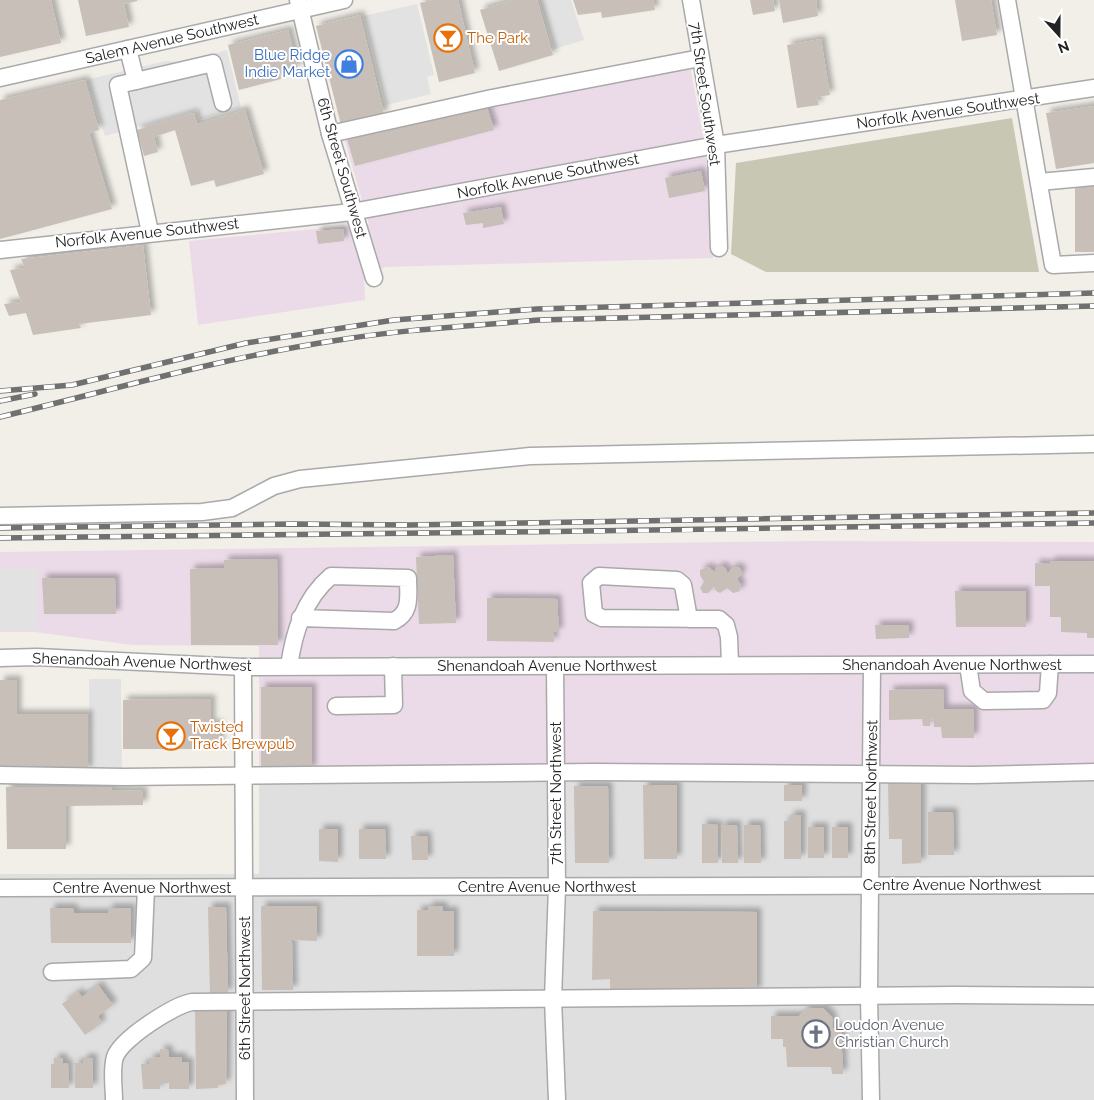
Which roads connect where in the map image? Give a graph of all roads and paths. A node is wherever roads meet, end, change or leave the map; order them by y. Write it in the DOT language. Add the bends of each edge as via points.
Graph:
graph roads {
  1 [pos="344,0"];
  2 [pos="691,0"];
  3 [pos="1007,0"];
  4 [pos="299,5"];
  5 [pos="128,49"];
  6 [pos="700,58"];
  7 [pos="0,78"];
  8 [pos="136,81"];
  9 [pos="1094,88"];
  10 [pos="1025,100"];
  11 [pos="223,103"];
  12 [pos="330,134"];
  13 [pos="716,145"];
  14 [pos="1094,177"];
  15 [pos="1039,182"];
  16 [pos="352,212"];
  17 [pos="150,232"];
  18 [pos="719,248"];
  19 [pos="0,250"];
  20 [pos="1094,263"];
  21 [pos="374,278"];
  22 [pos="1094,444"];
  23 [pos="0,516"];
  24 [pos="300,618"];
  25 [pos="689,619"];
  26 [pos="0,658"];
  27 [pos="1050,664"];
  28 [pos="1094,664"];
  29 [pos="730,665"];
  30 [pos="872,665"];
  31 [pos="968,665"];
  32 [pos="243,666"];
  33 [pos="289,666"];
  34 [pos="393,666"];
  35 [pos="555,666"];
  36 [pos="336,706"];
  37 [pos="556,772"];
  38 [pos="1094,772"];
  39 [pos="872,774"];
  40 [pos="0,775"];
  41 [pos="244,776"];
  42 [pos="1094,885"];
  43 [pos="870,886"];
  44 [pos="557,887"];
  45 [pos="0,888"];
  46 [pos="146,888"];
  47 [pos="245,888"];
  48 [pos="52,972"];
  49 [pos="868,996"];
  50 [pos="1094,996"];
  51 [pos="553,999"];
  52 [pos="245,1001"];
  53 [pos="114,1100"];
  54 [pos="245,1100"];
  55 [pos="557,1100"];
  56 [pos="870,1100"];
  1 -- 4 [label="street, Salem Avenue Southwest"];
  2 -- 6 [label="street, 7th Street Southwest"];
  3 -- 10 [label="street"];
  4 -- 5 [label="street, Salem Avenue Southwest"];
  4 -- 12 [label="street, 6th Street Southwest"];
  5 -- 7 [label="street, Salem Avenue Southwest"];
  5 -- 8 [label="street"];
  6 -- 12 [label="street" via="492,98"];
  6 -- 13 [label="street, 7th Street Southwest"];
  8 -- 11 [label="street" via="213,63"];
  8 -- 17 [label="street" via="118,85"];
  9 -- 10 [label="street, Norfolk Avenue Southwest"];
  10 -- 13 [label="street, Norfolk Avenue Southwest"];
  10 -- 15 [label="street"];
  12 -- 16 [label="street, 6th Street Southwest"];
  13 -- 16 [label="street, Norfolk Avenue Southwest"];
  13 -- 18 [label="street, 7th Street Southwest"];
  14 -- 15 [label="street"];
  15 -- 20 [label="street" via="1054,265"];
  16 -- 17 [label="street, Norfolk Avenue Southwest"];
  16 -- 21 [label="street, 6th Street Southwest"];
  17 -- 19 [label="street, Norfolk Avenue Southwest"];
  22 -- 23 [label="street" via="530,456 300,479 274,486 232,508 202,512"];
  24 -- 24 [label="street" via="319,586 331,576 408,578 408,610 394,621"];
  24 -- 33 [label="street"];
  25 -- 25 [label="street" via="683,585 676,580 599,576 591,583 594,614 602,618"];
  25 -- 29 [label="street" via="719,619 726,625"];
  26 -- 32 [label="street, Shenandoah Avenue Northwest"];
  27 -- 28 [label="street, Shenandoah Avenue Northwest"];
  27 -- 31 [label="street, Shenandoah Avenue Northwest"];
  27 -- 31 [label="street" via="1048,693 1043,700 984,701 972,691"];
  29 -- 30 [label="street, Shenandoah Avenue Northwest"];
  29 -- 35 [label="street, Shenandoah Avenue Northwest"];
  30 -- 31 [label="street, Shenandoah Avenue Northwest"];
  30 -- 39 [label="street, 8th Street Northwest"];
  32 -- 33 [label="street, Shenandoah Avenue Northwest"];
  32 -- 41 [label="street, 6th Street Northwest"];
  33 -- 34 [label="street, Shenandoah Avenue Northwest"];
  34 -- 35 [label="street, Shenandoah Avenue Northwest"];
  34 -- 36 [label="street" via="394,706"];
  35 -- 37 [label="street, 7th Street Northwest"];
  37 -- 39 [label="street"];
  37 -- 41 [label="street"];
  37 -- 44 [label="street, 7th Street Northwest"];
  38 -- 39 [label="street"];
  39 -- 43 [label="street, 8th Street Northwest"];
  40 -- 41 [label="street"];
  41 -- 47 [label="street, 6th Street Northwest"];
  42 -- 43 [label="street, Centre Avenue Northwest"];
  43 -- 44 [label="street, Centre Avenue Northwest"];
  43 -- 49 [label="street, 8th Street Northwest"];
  44 -- 47 [label="street, Centre Avenue Northwest"];
  44 -- 51 [label="street, 7th Street Northwest"];
  45 -- 46 [label="street, Centre Avenue Northwest"];
  46 -- 47 [label="street, Centre Avenue Northwest"];
  46 -- 48 [label="street" via="144,958 131,970"];
  47 -- 52 [label="street, 6th Street Northwest"];
  49 -- 50 [label="street"];
  49 -- 51 [label="street"];
  49 -- 56 [label="street, 8th Street Northwest"];
  51 -- 52 [label="street"];
  51 -- 55 [label="street, 7th Street Northwest"];
  52 -- 53 [label="street" via="184,1003 126,1041 114,1059"];
  52 -- 54 [label="street, 6th Street Northwest"];
}
